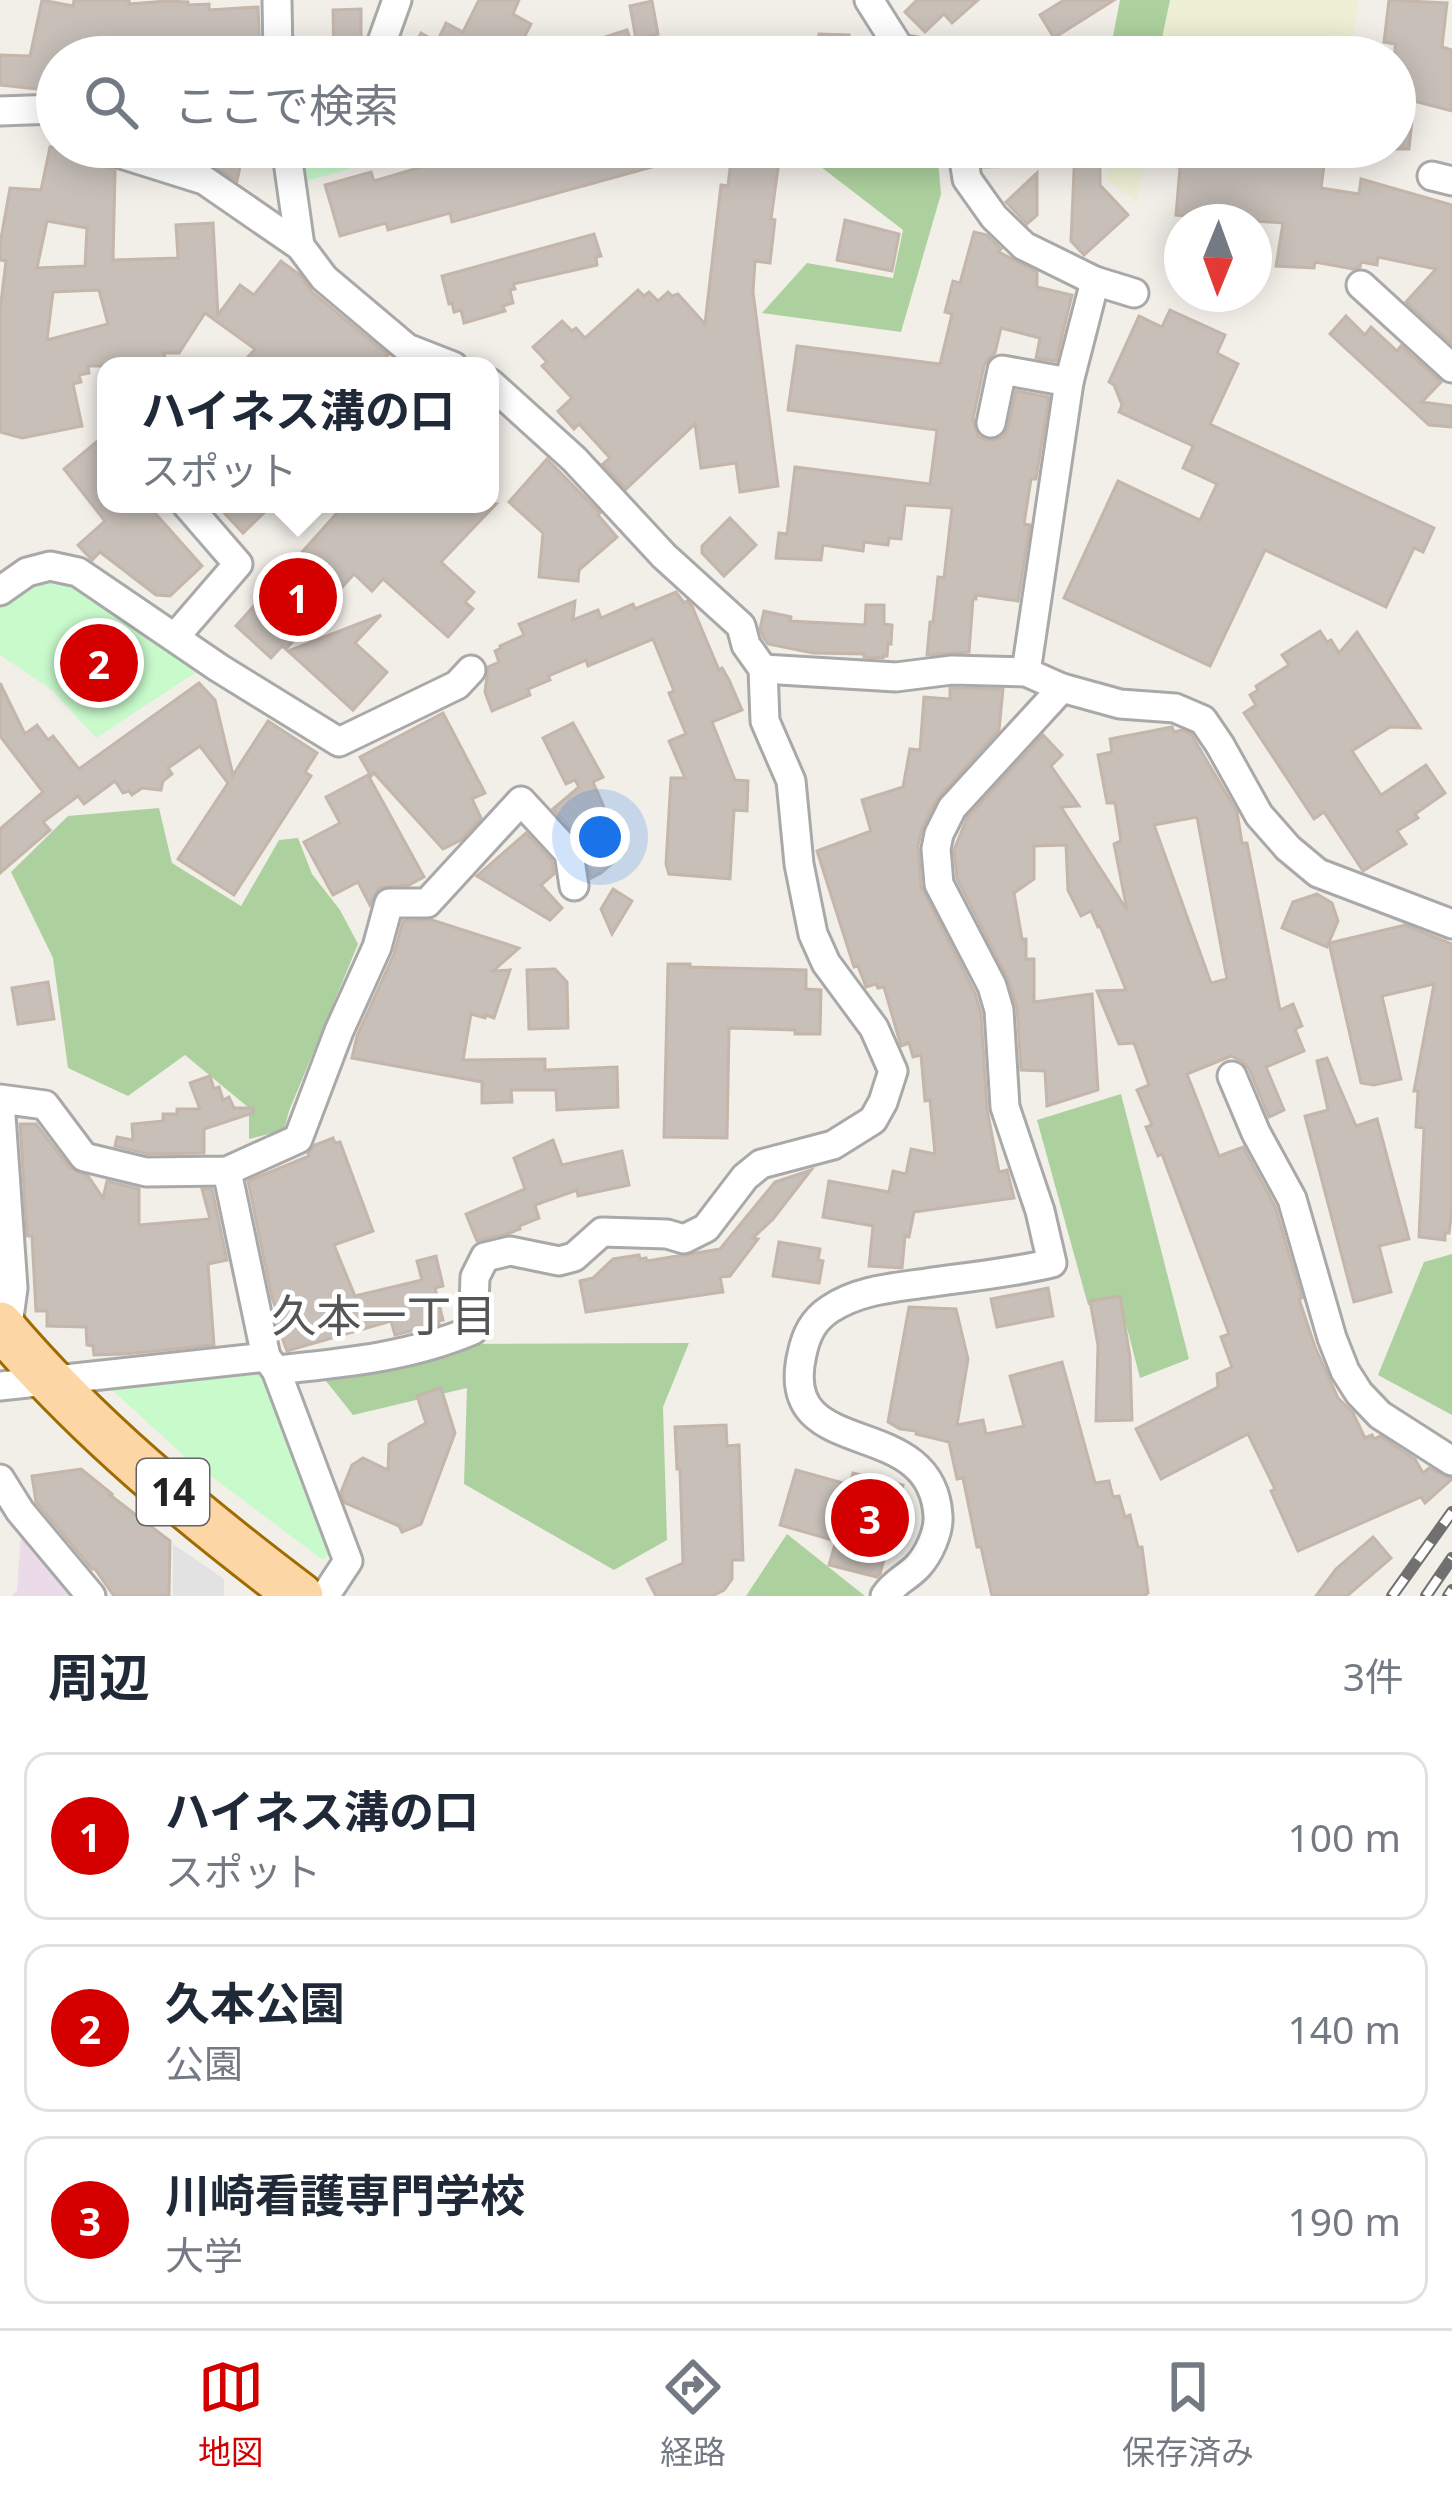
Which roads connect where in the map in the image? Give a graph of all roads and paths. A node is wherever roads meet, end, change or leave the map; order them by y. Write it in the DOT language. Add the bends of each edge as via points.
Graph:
graph roads {
  1 [pos="277,0"];
  2 [pos="397,0"];
  3 [pos="869,0"];
  4 [pos="278,36"];
  5 [pos="384,36"];
  6 [pos="892,36"];
  7 [pos="36,110"];
  8 [pos="0,111"];
  9 [pos="166,168"];
  10 [pos="289,168"];
  11 [pos="965,168"];
  12 [pos="300,246"];
  13 [pos="1096,281"];
  14 [pos="1361,285"];
  15 [pos="1134,293"];
  16 [pos="401,357"];
  17 [pos="1452,368"];
  18 [pos="1069,382"];
  19 [pos="499,390"];
  20 [pos="991,423"];
  21 [pos="194,513"];
  22 [pos="0,591"];
  23 [pos="175,637"];
  24 [pos="764,669"];
  25 [pos="471,670"];
  26 [pos="1026,672"];
  27 [pos="1062,688"];
  28 [pos="574,886"];
  29 [pos="1452,923"];
  30 [pos="1232,1076"];
  31 [pos="0,1100"];
  32 [pos="227,1171"];
  33 [pos="3,1329"];
  34 [pos="271,1364"];
  35 [pos="51,1382"];
  36 [pos="0,1386"];
  37 [pos="1452,1461"];
  38 [pos="0,1479"];
  39 [pos="91,1596"];
  40 [pos="300,1596"];
  41 [pos="326,1596"];
  42 [pos="885,1596"];
  1 -- 4 [label="street"];
  2 -- 5 [label="street"];
  3 -- 6 [label="street"];
  7 -- 8 [label="street"];
  9 -- 12 [label="street" via="204,180"];
  10 -- 12 [label="street"];
  11 -- 13 [label="street" via="994,217 1024,246"];
  12 -- 16 [label="street"];
  13 -- 15 [label="street"];
  13 -- 18 [label="street"];
  14 -- 17 [label="street"];
  18 -- 20 [label="street" via="1002,370"];
  18 -- 26 [label="street"];
  19 -- 24 [label="street" via="741,626"];
  21 -- 23 [label="street" via="238,564"];
  22 -- 23 [label="street" via="50,566 78,572"];
  23 -- 25 [label="street" via="339,742 458,685"];
  24 -- 26 [label="street" via="896,677"];
  24 -- 34 [label="street" via="765,722 791,781 812,934 893,1071 873,1120 833,1145 761,1164 706,1228 684,1239 602,1232 560,1261 510,1251 485,1257 475,1277 473,1330 371,1360"];
  26 -- 27 [label="street"];
  27 -- 29 [label="street" via="1203,720 1259,815 1318,873"];
  27 -- 42 [label="street" via="952,808 936,849 939,884 999,1010 1005,1108 1052,1263 867,1291 827,1310 807,1332 798,1368 813,1414 903,1455 934,1494 932,1544"];
  28 -- 32 [label="street" via="569,853 520,801 428,903 388,903 298,1138"];
  30 -- 37 [label="street" via="1292,1198 1345,1371 1380,1415"];
  31 -- 32 [label="street" via="45,1105 84,1157 146,1172"];
  31 -- 33 [label="street" via="13,1288"];
  32 -- 34 [label="street"];
  33 -- 35 [label="main road, 14"];
  34 -- 35 [label="street"];
  34 -- 41 [label="street" via="348,1562"];
  35 -- 36 [label="street"];
  35 -- 40 [label="main road, 14" via="212,1529"];
  38 -- 39 [label="street"];
}
